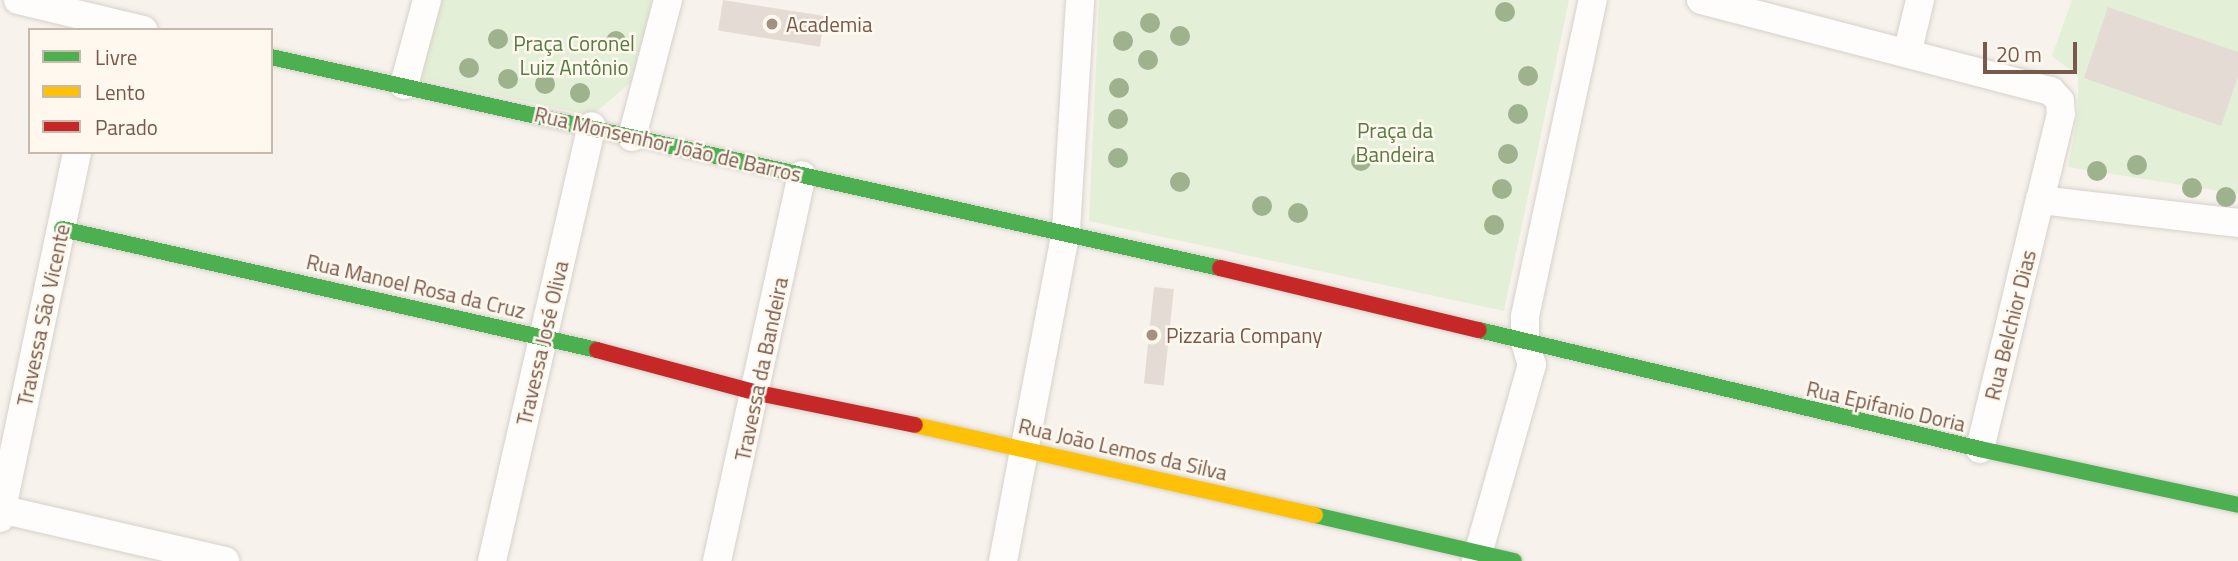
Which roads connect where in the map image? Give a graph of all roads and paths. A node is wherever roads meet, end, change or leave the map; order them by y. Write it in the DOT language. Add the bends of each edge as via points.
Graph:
graph roads {
  1 [pos="18,0"];
  2 [pos="427,0"];
  3 [pos="668,0"];
  4 [pos="1080,0"];
  5 [pos="1593,0"];
  6 [pos="1701,0"];
  7 [pos="1920,0"];
  8 [pos="1758,6"];
  9 [pos="101,17"];
  10 [pos="137,28"];
  11 [pos="1908,50"];
  12 [pos="273,57"];
  13 [pos="404,85"];
  14 [pos="592,126"];
  15 [pos="632,137"];
  16 [pos="76,154"];
  17 [pos="803,175"];
  18 [pos="2040,200"];
  19 [pos="2238,223"];
  20 [pos="62,229"];
  21 [pos="1066,231"];
  22 [pos="544,336"];
  23 [pos="1525,342"];
  24 [pos="758,393"];
  25 [pos="1024,447"];
  26 [pos="1980,449"];
  27 [pos="2238,505"];
  28 [pos="1,512"];
  29 [pos="1477,558"];
  30 [pos="225,561"];
  31 [pos="492,561"];
  32 [pos="717,561"];
  33 [pos="1003,561"];
  34 [pos="1514,561"];
  1 -- 9 [label="street"];
  2 -- 13 [label="street"];
  3 -- 15 [label="street"];
  4 -- 21 [label="street"];
  5 -- 23 [label="street" via="1525,316"];
  6 -- 8 [label="street"];
  7 -- 11 [label="street"];
  8 -- 11 [label="street"];
  9 -- 10 [label="street"];
  11 -- 18 [label="street, Rua Belchior Dias" via="2051,91 2060,101 2061,114"];
  12 -- 13 [label="street, Rua Monsenhor João de Barros"];
  13 -- 14 [label="street, Rua Monsenhor João de Barros"];
  14 -- 15 [label="street, Rua Monsenhor João de Barros"];
  14 -- 22 [label="street, Travessa José Oliva"];
  15 -- 17 [label="street, Rua Monsenhor João de Barros"];
  16 -- 20 [label="street, Travessa São Vicente"];
  17 -- 21 [label="street, Rua Monsenhor João de Barros"];
  17 -- 24 [label="street, Travessa da Bandeira"];
  18 -- 19 [label="street"];
  18 -- 26 [label="street, Rua Belchior Dias"];
  20 -- 22 [label="street, Rua Manoel Rosa da Cruz"];
  20 -- 28 [label="street, Travessa São Vicente"];
  21 -- 23 [label="street"];
  21 -- 25 [label="street"];
  22 -- 24 [label="street, Rua Manoel Rosa da Cruz"];
  22 -- 31 [label="street, Travessa José Oliva"];
  23 -- 26 [label="street, Rua Epifanio Doria"];
  23 -- 29 [label="street" via="1532,365"];
  24 -- 25 [label="street, Rua João Lemos da Silva"];
  24 -- 32 [label="street, Travessa da Bandeira"];
  25 -- 29 [label="street, Rua João Lemos da Silva"];
  25 -- 33 [label="street"];
  26 -- 27 [label="street, Rua Epifanio Doria"];
  28 -- 30 [label="street"];
  29 -- 34 [label="street, Rua João Lemos da Silva"];
}
